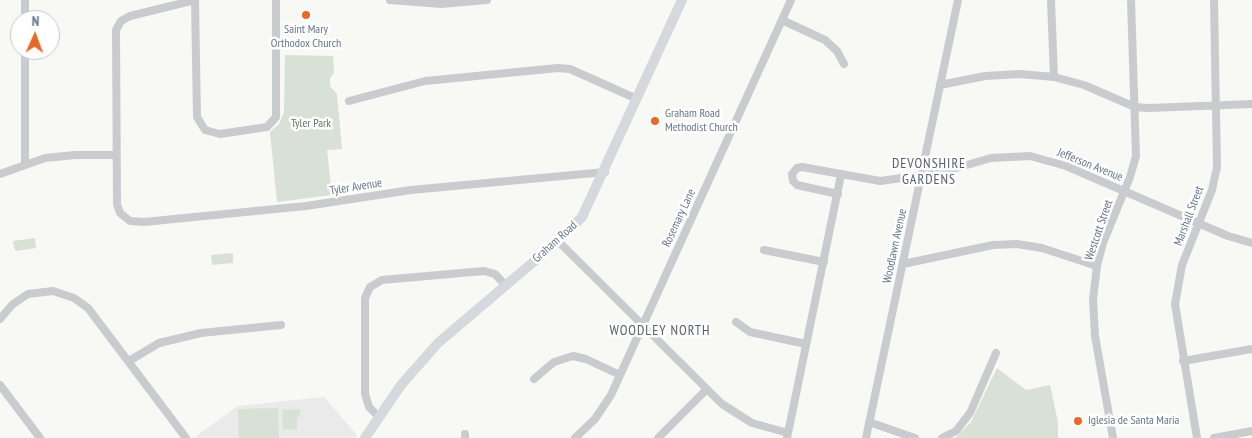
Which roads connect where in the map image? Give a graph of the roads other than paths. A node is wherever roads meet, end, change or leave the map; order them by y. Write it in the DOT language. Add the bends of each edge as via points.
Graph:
graph roads {
  1 [pos="195,0"];
  2 [pos="276,0"];
  3 [pos="390,0"];
  4 [pos="487,0"];
  5 [pos="682,0"];
  6 [pos="791,0"];
  7 [pos="958,0"];
  8 [pos="1051,0"];
  9 [pos="1131,0"];
  10 [pos="1214,0"];
  11 [pos="782,20"];
  12 [pos="25,60"];
  13 [pos="844,64"];
  14 [pos="1054,77"];
  15 [pos="940,85"];
  16 [pos="637,99"];
  17 [pos="350,101"];
  18 [pos="1252,104"];
  19 [pos="1218,106"];
  20 [pos="1135,107"];
  21 [pos="116,155"];
  22 [pos="25,163"];
  23 [pos="605,172"];
  24 [pos="0,174"];
  25 [pos="841,175"];
  26 [pos="921,176"];
  27 [pos="1124,191"];
  28 [pos="838,194"];
  29 [pos="1199,223"];
  30 [pos="558,241"];
  31 [pos="1252,243"];
  32 [pos="764,250"];
  33 [pos="824,262"];
  34 [pos="902,264"];
  35 [pos="1097,266"];
  36 [pos="505,286"];
  37 [pos="0,319"];
  38 [pos="736,322"];
  39 [pos="281,325"];
  40 [pos="643,326"];
  41 [pos="806,344"];
  42 [pos="1252,349"];
  43 [pos="996,353"];
  44 [pos="128,361"];
  45 [pos="1183,361"];
  46 [pos="620,375"];
  47 [pos="534,379"];
  48 [pos="0,385"];
  49 [pos="707,389"];
  50 [pos="379,417"];
  51 [pos="869,422"];
  52 [pos="1252,431"];
  53 [pos="788,435"];
  54 [pos="40,438"];
  55 [pos="186,438"];
  56 [pos="364,438"];
  57 [pos="575,438"];
  58 [pos="658,438"];
  59 [pos="866,438"];
  60 [pos="915,438"];
  61 [pos="942,438"];
  62 [pos="1113,438"];
  63 [pos="1197,438"];
  64 [pos="1214,438"];
  1 -- 2 [label="street" via="197,117 205,130 220,134 267,127 276,117"];
  1 -- 21 [label="street" via="130,16 119,24 115,34"];
  3 -- 4 [label="street" via="441,4"];
  5 -- 16 [label="street, Graham Road"];
  6 -- 11 [label="street, Rosemary Lane"];
  7 -- 15 [label="street, Woodlawn Avenue"];
  8 -- 14 [label="street"];
  9 -- 20 [label="street, Westcott Street"];
  10 -- 19 [label="street, Marshall Street"];
  11 -- 13 [label="street" via="825,40 837,51"];
  11 -- 40 [label="street, Rosemary Lane"];
  12 -- 22 [label="street"];
  14 -- 15 [label="street" via="1003,74"];
  14 -- 20 [label="street" via="1084,85"];
  15 -- 26 [label="street, Woodlawn Avenue"];
  16 -- 17 [label="street" via="570,69 558,68 425,81"];
  16 -- 23 [label="street, Graham Road"];
  18 -- 19 [label="street"];
  19 -- 20 [label="street"];
  19 -- 29 [label="street, Marshall Street" via="1217,167"];
  20 -- 27 [label="street, Westcott Street" via="1136,156"];
  21 -- 22 [label="street" via="60,156"];
  21 -- 23 [label="street, Tyler Avenue" via="118,209 130,221 144,222 306,206 411,190"];
  22 -- 24 [label="street"];
  23 -- 30 [label="street, Graham Road" via="582,217"];
  25 -- 26 [label="street, Jefferson Avenue" via="880,181"];
  25 -- 28 [label="street"];
  25 -- 28 [label="street, Jefferson Avenue" via="802,167 792,174 797,185"];
  26 -- 27 [label="street, Jefferson Avenue" via="947,172 992,158 1030,156 1066,166"];
  26 -- 34 [label="street, Woodlawn Avenue"];
  27 -- 29 [label="street, Jefferson Avenue"];
  27 -- 35 [label="street, Westcott Street"];
  28 -- 33 [label="street"];
  29 -- 31 [label="street, Jefferson Avenue"];
  29 -- 45 [label="street, Marshall Street" via="1182,265 1176,291 1176,319"];
  30 -- 36 [label="street, Graham Road"];
  30 -- 40 [label="street"];
  32 -- 33 [label="street"];
  33 -- 41 [label="street"];
  34 -- 35 [label="street" via="993,245 1017,244 1042,248"];
  34 -- 51 [label="street, Woodlawn Avenue"];
  35 -- 62 [label="street, Westcott Street" via="1093,299 1094,336"];
  36 -- 50 [label="street, Graham Road" via="438,343 401,385"];
  36 -- 50 [label="street" via="495,274 484,271 368,284 365,298 365,394 369,407"];
  37 -- 44 [label="street" via="13,304 28,294 52,291 74,298 88,308"];
  38 -- 41 [label="street" via="750,332"];
  39 -- 44 [label="street" via="193,335 159,343"];
  40 -- 46 [label="street, Rosemary Lane"];
  40 -- 49 [label="street"];
  41 -- 53 [label="street"];
  42 -- 45 [label="street"];
  43 -- 61 [label="street" via="970,414 956,431"];
  44 -- 55 [label="street"];
  45 -- 63 [label="street, Marshall Street"];
  46 -- 47 [label="street" via="573,356 554,362"];
  46 -- 57 [label="street, Rosemary Lane" via="602,410"];
  48 -- 54 [label="street"];
  49 -- 53 [label="street" via="738,416"];
  49 -- 58 [label="street"];
  50 -- 56 [label="street, Graham Road"];
  51 -- 59 [label="street, Woodlawn Avenue"];
  51 -- 60 [label="street"];
  52 -- 64 [label="street"];
}
